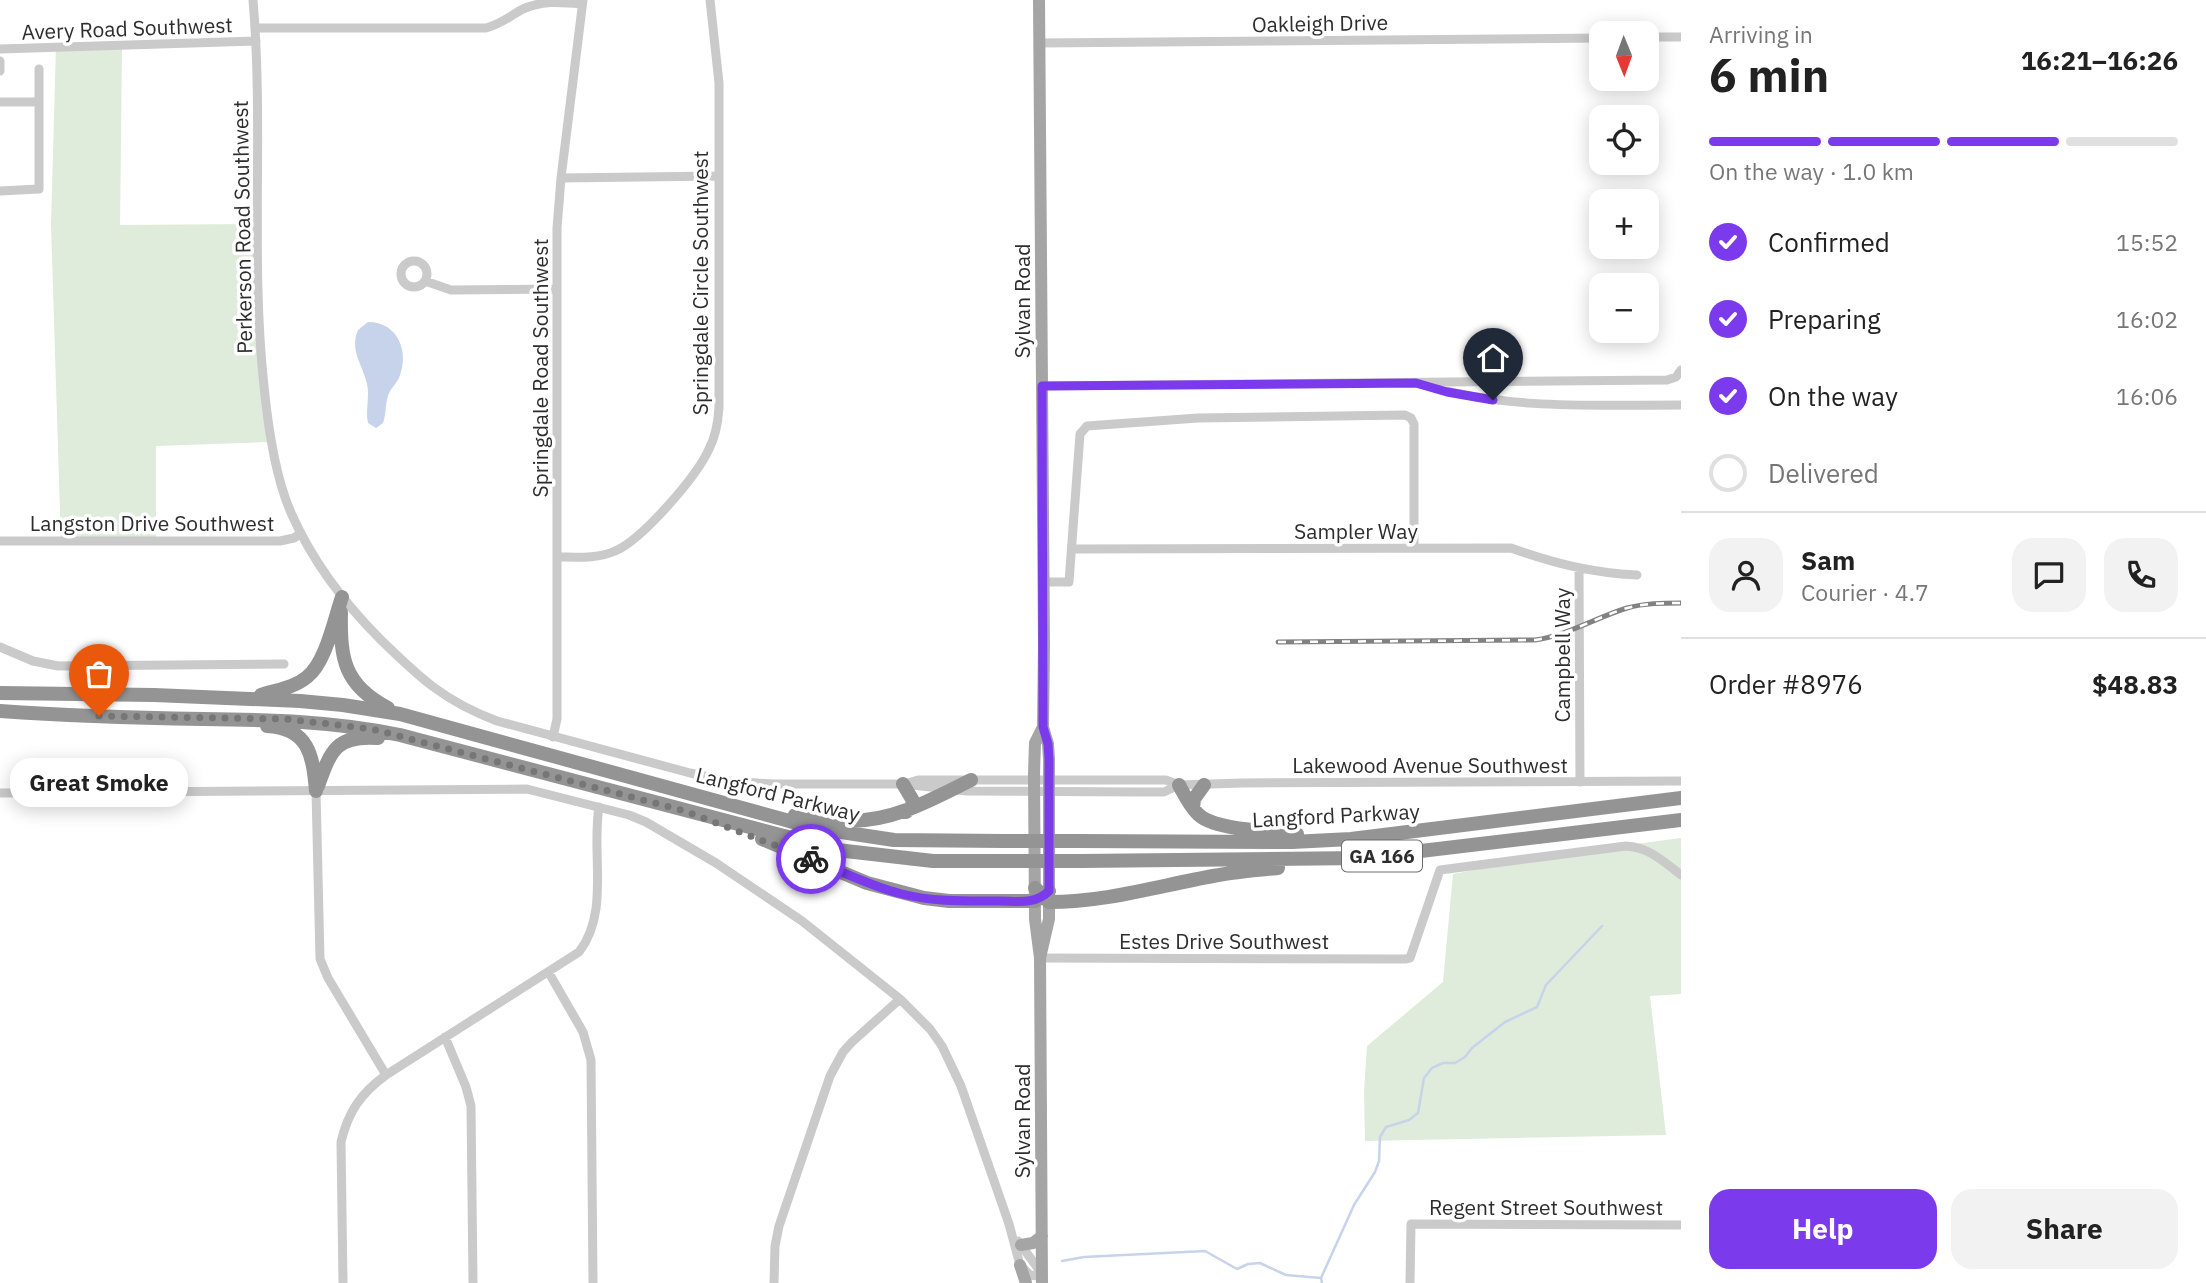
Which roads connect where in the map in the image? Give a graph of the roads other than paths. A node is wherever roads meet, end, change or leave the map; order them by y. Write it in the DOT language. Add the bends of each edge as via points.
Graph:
graph roads {
  1 [pos="253,0"];
  2 [pos="710,0"];
  3 [pos="1039,0"];
  4 [pos="583,2"];
  5 [pos="255,28"];
  6 [pos="1659,37"];
  7 [pos="1681,37"];
  8 [pos="1589,38"];
  9 [pos="256,41"];
  10 [pos="1040,43"];
  11 [pos="0,49"];
  12 [pos="0,61"];
  13 [pos="39,69"];
  14 [pos="0,71"];
  15 [pos="0,102"];
  16 [pos="39,102"];
  17 [pos="719,176"];
  18 [pos="561,177"];
  19 [pos="0,191"];
  20 [pos="425,281"];
  21 [pos="557,289"];
  22 [pos="1681,370"];
  23 [pos="1416,383"];
  24 [pos="1042,386"];
  25 [pos="1681,405"];
  26 [pos="302,533"];
  27 [pos="0,541"];
  28 [pos="1414,548"];
  29 [pos="1072,549"];
  30 [pos="557,557"];
  31 [pos="1579,569"];
  32 [pos="1637,575"];
  33 [pos="1044,582"];
  34 [pos="342,597"];
  35 [pos="0,647"];
  36 [pos="284,664"];
  37 [pos="0,693"];
  38 [pos="249,698"];
  39 [pos="0,713"];
  40 [pos="400,715"];
  41 [pos="202,719"];
  42 [pos="1043,727"];
  43 [pos="553,737"];
  44 [pos="417,741"];
  45 [pos="971,780"];
  46 [pos="1681,780"];
  47 [pos="1580,782"];
  48 [pos="903,784"];
  49 [pos="1179,785"];
  50 [pos="1204,785"];
  51 [pos="1035,786"];
  52 [pos="1049,786"];
  53 [pos="951,790"];
  54 [pos="316,791"];
  55 [pos="0,793"];
  56 [pos="1681,798"];
  57 [pos="599,807"];
  58 [pos="739,807"];
  59 [pos="1193,808"];
  60 [pos="685,811"];
  61 [pos="906,811"];
  62 [pos="1681,820"];
  63 [pos="1351,839"];
  64 [pos="1362,858"];
  65 [pos="1681,875"];
  66 [pos="1042,896"];
  67 [pos="1040,958"];
  68 [pos="549,973"];
  69 [pos="900,999"];
  70 [pos="445,1037"];
  71 [pos="386,1075"];
  72 [pos="1009,1224"];
  73 [pos="1681,1225"];
  74 [pos="1042,1236"];
  75 [pos="1021,1245"];
  76 [pos="1020,1265"];
  77 [pos="1042,1278"];
  78 [pos="343,1283"];
  79 [pos="473,1283"];
  80 [pos="593,1283"];
  81 [pos="774,1283"];
  82 [pos="1026,1283"];
  83 [pos="1410,1283"];
  1 -- 5 [label="street, Perkerson Road Southwest"];
  2 -- 17 [label="street, Springdale Circle Southwest" via="719,83"];
  3 -- 10 [label="main road, Sylvan Road"];
  4 -- 5 [label="street" via="539,3 486,28"];
  4 -- 18 [label="street, Springdale Road Southwest"];
  5 -- 9 [label="street, Perkerson Road Southwest"];
  6 -- 7 [label="street"];
  8 -- 10 [label="street, Oakleigh Drive"];
  9 -- 11 [label="street, Avery Road Southwest"];
  9 -- 26 [label="street, Perkerson Road Southwest" via="260,348 277,465 291,514"];
  10 -- 24 [label="main road, Sylvan Road"];
  12 -- 14 [label="street"];
  13 -- 16 [label="street"];
  15 -- 16 [label="street"];
  16 -- 19 [label="street" via="39,189"];
  17 -- 18 [label="street"];
  17 -- 30 [label="street, Springdale Circle Southwest" via="719,408 711,446 696,472 631,543 601,555"];
  18 -- 21 [label="street, Springdale Road Southwest"];
  20 -- 21 [label="street" via="451,290"];
  21 -- 30 [label="street, Springdale Road Southwest"];
  22 -- 23 [label="street" via="1676,377 1649,381"];
  23 -- 24 [label="street"];
  23 -- 25 [label="street" via="1508,402"];
  24 -- 33 [label="main road, Sylvan Road"];
  26 -- 27 [label="street, Langston Drive Southwest" via="280,541"];
  26 -- 34 [label="street, Perkerson Road Southwest"];
  28 -- 29 [label="street, Sampler Way"];
  28 -- 29 [label="street" via="1411,418 1292,415 1084,428"];
  28 -- 31 [label="street, Sampler Way" via="1511,548"];
  29 -- 33 [label="street" via="1069,582"];
  30 -- 43 [label="street, Springdale Road Southwest" via="557,719"];
  31 -- 32 [label="street, Sampler Way"];
  31 -- 47 [label="street, Campbell Way"];
  33 -- 42 [label="main road, Sylvan Road"];
  34 -- 38 [label="highway" via="319,662 307,677"];
  34 -- 40 [label="highway" via="340,642 347,669 366,695"];
  34 -- 43 [label="street, Perkerson Road Southwest" via="434,690 468,710"];
  35 -- 36 [label="street" via="58,666"];
  37 -- 38 [label="highway, Langford Parkway / GA 166"];
  38 -- 40 [label="highway, Langford Parkway / GA 166" via="344,705"];
  39 -- 41 [label="highway, Langford Parkway / GA 166"];
  40 -- 58 [label="highway, Langford Parkway / GA 166"];
  41 -- 44 [label="highway, Langford Parkway / GA 166" via="345,724"];
  41 -- 54 [label="highway" via="282,727 299,736 314,759"];
  42 -- 51 [label="main road, Sylvan Road" via="1035,743"];
  42 -- 52 [label="main road, Sylvan Road"];
  43 -- 48 [label="street, Lakewood Avenue Southwest" via="729,781"];
  44 -- 54 [label="highway" via="360,737 344,741 334,749"];
  44 -- 60 [label="highway, Langford Parkway / GA 166"];
  45 -- 48 [label="street, Lakewood Avenue Southwest"];
  45 -- 51 [label="street, Lakewood Avenue Southwest"];
  45 -- 53 [label="highway"];
  46 -- 47 [label="street, Lakewood Avenue Southwest"];
  47 -- 50 [label="street, Lakewood Avenue Southwest"];
  48 -- 53 [label="street, Lakewood Avenue Southwest"];
  48 -- 61 [label="highway" via="913,805"];
  49 -- 50 [label="street, Lakewood Avenue Southwest"];
  49 -- 52 [label="street, Lakewood Avenue Southwest" via="1166,780"];
  49 -- 59 [label="highway"];
  50 -- 59 [label="highway"];
  51 -- 52 [label="street, Lakewood Avenue Southwest"];
  51 -- 53 [label="street, Lakewood Avenue Southwest"];
  51 -- 66 [label="main road, Sylvan Road"];
  52 -- 66 [label="main road, Sylvan Road"];
  53 -- 61 [label="highway"];
  54 -- 55 [label="street"];
  54 -- 57 [label="street" via="527,789"];
  54 -- 71 [label="street" via="320,959"];
  56 -- 63 [label="highway, Langford Parkway / GA 166"];
  57 -- 68 [label="street" via="593,928 579,952"];
  57 -- 69 [label="street" via="646,822 716,863 802,922"];
  58 -- 61 [label="highway" via="847,822 877,820"];
  58 -- 63 [label="highway, Langford Parkway / GA 166, bridge" via="815,828 912,841"];
  59 -- 63 [label="highway" via="1204,819 1223,825"];
  60 -- 64 [label="highway, Langford Parkway / GA 166, bridge" via="827,847 933,861"];
  60 -- 66 [label="highway" via="900,894 949,901"];
  62 -- 64 [label="highway, Langford Parkway / GA 166"];
  64 -- 66 [label="highway" via="1216,875 1102,900"];
  65 -- 67 [label="street, Estes Drive Southwest" via="1638,846 1440,870 1407,959"];
  66 -- 67 [label="main road, Sylvan Road" via="1049,919"];
  67 -- 74 [label="main road, Sylvan Road"];
  68 -- 70 [label="street"];
  68 -- 80 [label="street" via="583,1032 591,1060"];
  69 -- 72 [label="street" via="930,1029 953,1067"];
  69 -- 81 [label="street" via="855,1038 830,1076 779,1226"];
  70 -- 71 [label="street"];
  70 -- 79 [label="street" via="471,1106"];
  71 -- 78 [label="street" via="355,1103 341,1142"];
  72 -- 75 [label="street"];
  72 -- 76 [label="street"];
  73 -- 83 [label="street, Regent Street Southwest" via="1411,1224"];
  74 -- 75 [label="main road"];
  74 -- 77 [label="main road, Sylvan Road"];
  75 -- 77 [label="street"];
  76 -- 77 [label="street" via="1030,1275"];
  76 -- 82 [label="main road"];
}
